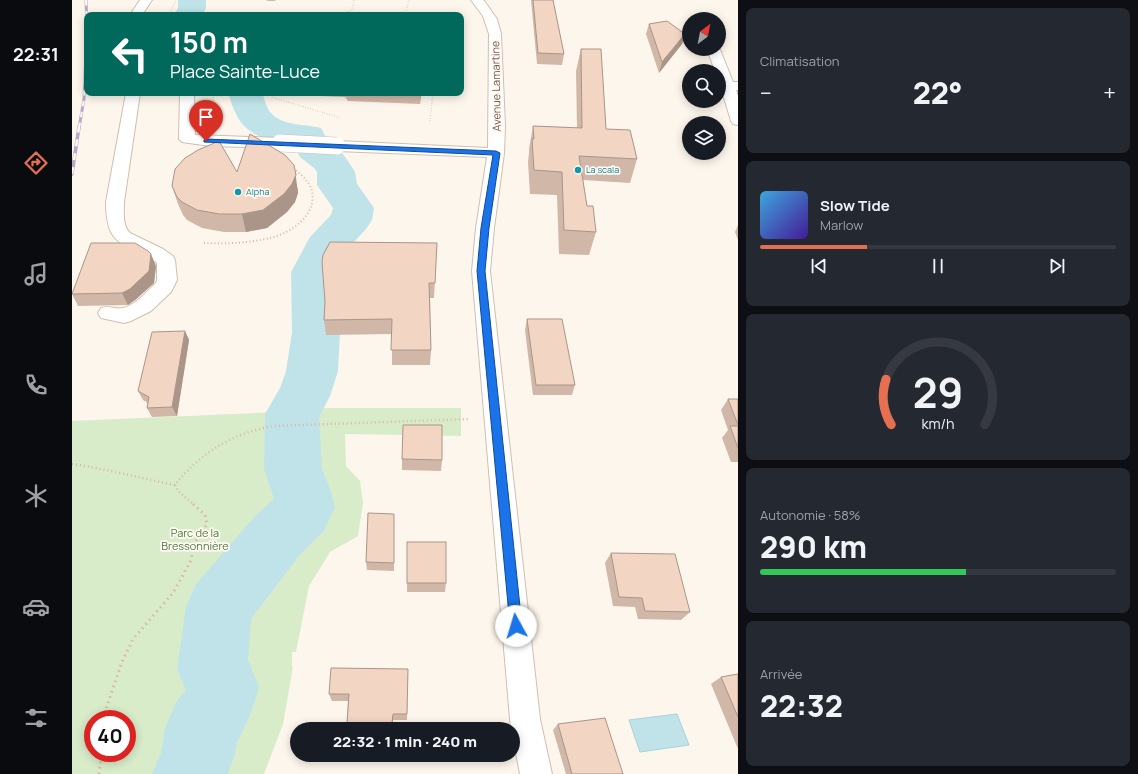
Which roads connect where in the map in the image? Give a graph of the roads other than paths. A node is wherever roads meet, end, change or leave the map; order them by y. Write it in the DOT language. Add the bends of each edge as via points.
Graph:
graph roads {
  1 [pos="146,0"];
  2 [pos="477,0"];
  3 [pos="138,12"];
  4 [pos="718,56"];
  5 [pos="733,86"];
  6 [pos="133,96"];
  7 [pos="187,96"];
  8 [pos="738,121"];
  9 [pos="496,153"];
  10 [pos="108,313"];
  11 [pos="536,774"];
  1 -- 3 [label="street"];
  2 -- 9 [label="street, Avenue Lamartine" via="493,22 495,34 498,126"];
  4 -- 5 [label="street"];
  5 -- 8 [label="street"];
  6 -- 10 [label="street" via="114,217 118,231 124,237 166,260 167,280 164,287 144,306 124,316"];
  7 -- 9 [label="street, bridge" via="187,139"];
  9 -- 11 [label="street, Avenue Lamartine" via="481,271 525,719"];
}
